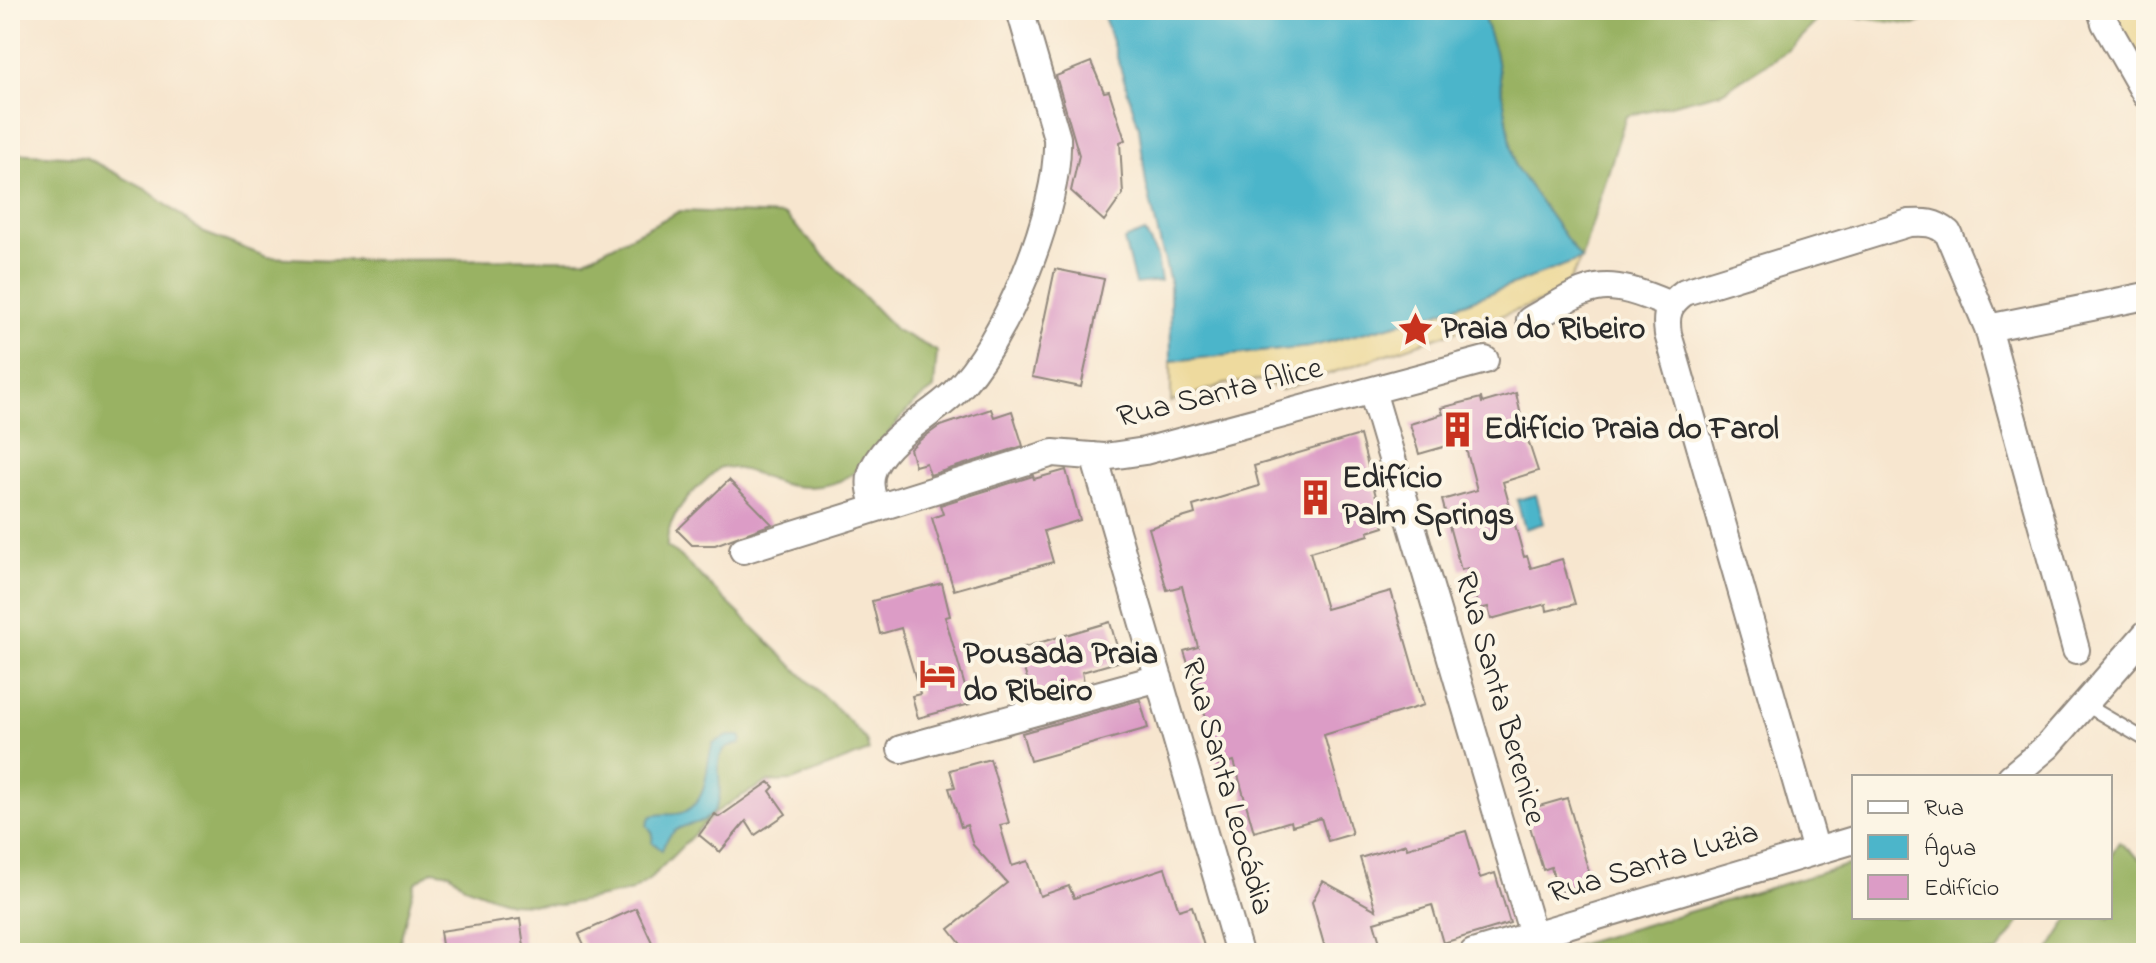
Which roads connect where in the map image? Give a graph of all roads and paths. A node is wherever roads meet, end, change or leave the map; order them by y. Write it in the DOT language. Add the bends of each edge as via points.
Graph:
graph roads {
  1 [pos="1020,10"];
  2 [pos="2101,10"];
  3 [pos="2146,95"];
  4 [pos="2146,296"];
  5 [pos="1670,305"];
  6 [pos="1530,320"];
  7 [pos="1988,328"];
  8 [pos="1485,360"];
  9 [pos="1372,391"];
  10 [pos="1094,456"];
  11 [pos="876,508"];
  12 [pos="743,550"];
  13 [pos="2146,634"];
  14 [pos="2076,650"];
  15 [pos="1159,678"];
  16 [pos="2086,705"];
  17 [pos="2146,740"];
  18 [pos="901,749"];
  19 [pos="2013,775"];
  20 [pos="1852,841"];
  21 [pos="1816,851"];
  22 [pos="1533,935"];
  23 [pos="1239,953"];
  24 [pos="1473,953"];
  1 -- 11 [label="street" via="1057,138 1051,193 1020,283 983,356 953,394 909,428 874,467 870,483"];
  2 -- 3 [label="street"];
  4 -- 7 [label="street"];
  5 -- 6 [label="street" via="1613,285 1589,288"];
  5 -- 7 [label="street" via="1685,292 1925,221 1948,233"];
  5 -- 21 [label="street" via="1668,334"];
  7 -- 14 [label="street"];
  8 -- 9 [label="street, Rua Santa Alice"];
  9 -- 10 [label="street, Rua Santa Alice" via="1176,445"];
  9 -- 22 [label="street, Rua Santa Berenice"];
  10 -- 11 [label="street, Rua Santa Alice" via="1053,453"];
  10 -- 15 [label="street, Rua Santa Leocádia"];
  11 -- 12 [label="street, Rua Santa Alice"];
  13 -- 16 [label="street"];
  15 -- 18 [label="street"];
  15 -- 23 [label="street, Rua Santa Leocádia"];
  16 -- 17 [label="lane"];
  16 -- 19 [label="street"];
  20 -- 21 [label="street, Rua Santa Luzia"];
  21 -- 22 [label="street, Rua Santa Luzia"];
  22 -- 24 [label="street, Rua Santa Luzia"];
}
